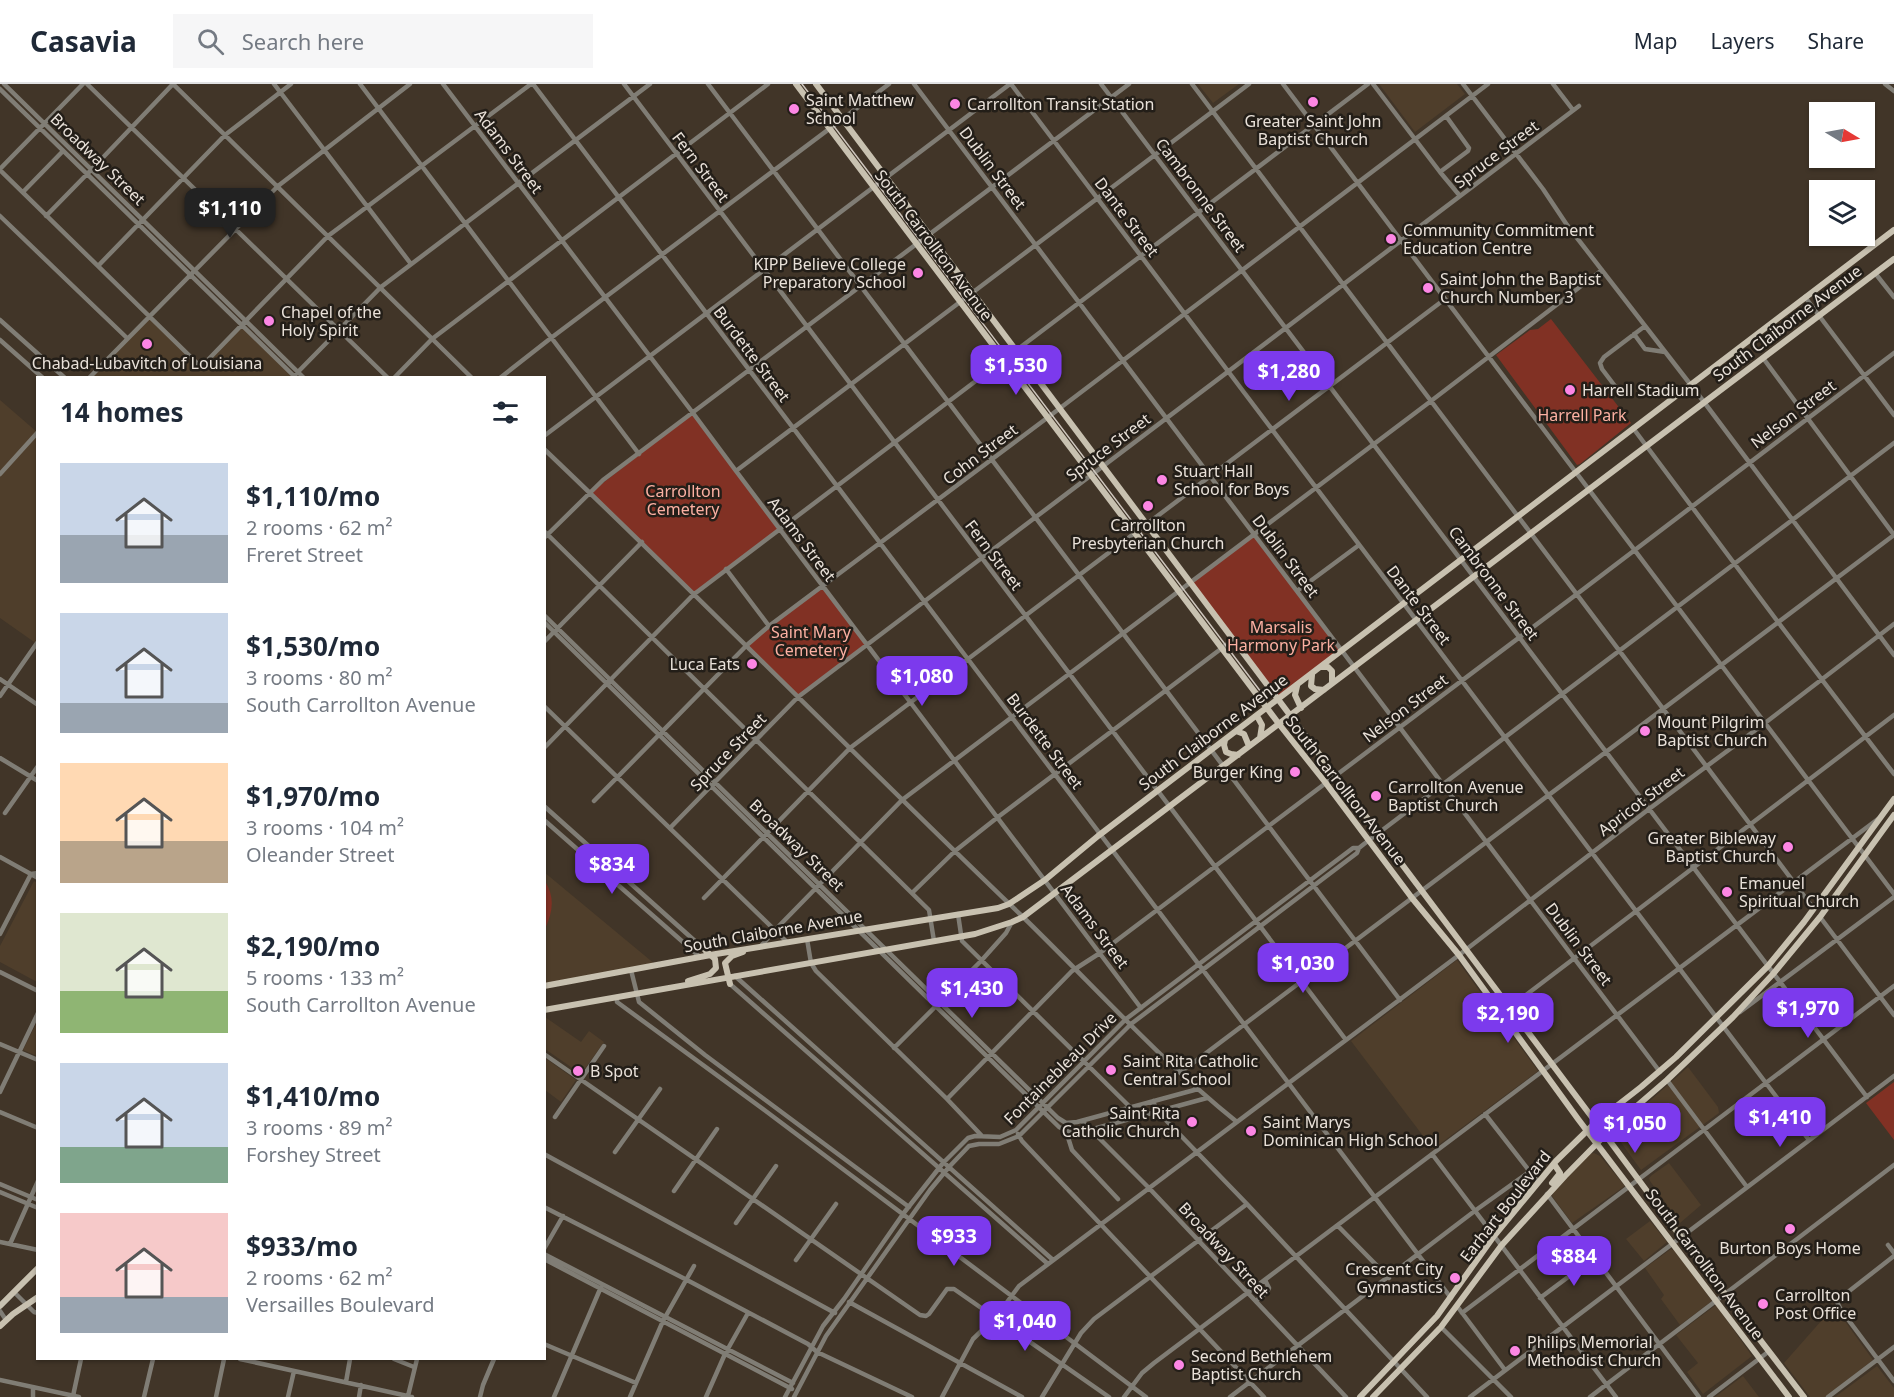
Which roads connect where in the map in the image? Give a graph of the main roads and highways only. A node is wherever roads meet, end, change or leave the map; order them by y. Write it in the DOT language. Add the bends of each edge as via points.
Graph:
graph roads {
  1 [pos="796,84"];
  2 [pos="816,84"];
  3 [pos="1894,230"];
  4 [pos="1894,259"];
  5 [pos="1241,650"];
  6 [pos="1228,655"];
  7 [pos="1322,667"];
  8 [pos="1312,674"];
  9 [pos="1332,684"];
  10 [pos="1297,685"];
  11 [pos="1324,690"];
  12 [pos="1278,699"];
  13 [pos="1267,708"];
  14 [pos="1301,708"];
  15 [pos="1257,716"];
  16 [pos="1290,716"];
  17 [pos="1278,724"];
  18 [pos="1236,731"];
  19 [pos="1225,739"];
  20 [pos="1259,739"];
  21 [pos="1249,746"];
  22 [pos="1238,755"];
  23 [pos="1325,762"];
  24 [pos="1314,769"];
  25 [pos="1894,799"];
  26 [pos="1894,815"];
  27 [pos="772,944"];
  28 [pos="708,952"];
  29 [pos="731,979"];
  30 [pos="546,986"];
  31 [pos="656,990"];
  32 [pos="546,1011"];
  33 [pos="1575,1096"];
  34 [pos="1566,1103"];
  35 [pos="1596,1122"];
  36 [pos="1587,1130"];
  37 [pos="1606,1135"];
  38 [pos="1596,1143"];
  39 [pos="1554,1164"];
  40 [pos="1535,1185"];
  41 [pos="1547,1194"];
  42 [pos="1532,1211"];
  43 [pos="36,1270"];
  44 [pos="36,1298"];
  45 [pos="0,1306"];
  46 [pos="0,1326"];
  47 [pos="1360,1397"];
  48 [pos="1373,1397"];
  49 [pos="1789,1397"];
  50 [pos="1804,1397"];
  1 -- 6 [label="main road, South Carrollton Avenue"];
  2 -- 5 [label="main road, South Carrollton Avenue"];
  3 -- 7 [label="main road, South Claiborne Avenue"];
  4 -- 9 [label="main road, South Claiborne Avenue"];
  5 -- 6 [label="main road"];
  5 -- 12 [label="main road, South Carrollton Avenue"];
  6 -- 13 [label="main road, South Carrollton Avenue"];
  7 -- 8 [label="main road, South Claiborne Avenue"];
  7 -- 9 [label="main road" via="1332,671"];
  8 -- 10 [label="main road, South Claiborne Avenue"];
  8 -- 11 [label="main road" via="1311,686"];
  9 -- 11 [label="main road, South Claiborne Avenue"];
  10 -- 12 [label="main road, South Claiborne Avenue"];
  10 -- 14 [label="main road" via="1295,695"];
  11 -- 14 [label="main road, South Claiborne Avenue"];
  12 -- 13 [label="main road, South Claiborne Avenue"];
  12 -- 16 [label="main road, South Carrollton Avenue"];
  13 -- 15 [label="main road, South Claiborne Avenue"];
  13 -- 17 [label="main road, South Carrollton Avenue"];
  14 -- 16 [label="main road, South Claiborne Avenue"];
  15 -- 18 [label="main road, South Claiborne Avenue"];
  15 -- 20 [label="main road" via="1262,725"];
  16 -- 17 [label="main road, South Claiborne Avenue"];
  16 -- 23 [label="main road, South Carrollton Avenue"];
  17 -- 20 [label="main road, South Claiborne Avenue"];
  17 -- 24 [label="main road, South Carrollton Avenue"];
  18 -- 19 [label="main road, South Claiborne Avenue"];
  18 -- 21 [label="main road" via="1245,734"];
  19 -- 22 [label="main road" via="1226,752"];
  19 -- 27 [label="main road, South Claiborne Avenue" via="1009,904"];
  20 -- 21 [label="main road, South Claiborne Avenue"];
  21 -- 22 [label="main road, South Claiborne Avenue"];
  22 -- 29 [label="main road, South Claiborne Avenue" via="1012,922 987,931"];
  23 -- 24 [label="main road"];
  23 -- 33 [label="main road, South Carrollton Avenue"];
  24 -- 34 [label="main road, South Carrollton Avenue" via="1459,955"];
  25 -- 35 [label="main road, Earhart Boulevard" via="1768,966 1660,1072"];
  26 -- 37 [label="main road, Earhart Boulevard" via="1773,974 1723,1027"];
  27 -- 28 [label="main road, South Claiborne Avenue"];
  27 -- 29 [label="main road" via="728,959 724,965"];
  28 -- 30 [label="main road, South Claiborne Avenue" via="700,957"];
  28 -- 31 [label="main road" via="716,962 713,972"];
  29 -- 31 [label="main road, South Claiborne Avenue"];
  31 -- 32 [label="main road, South Claiborne Avenue"];
  33 -- 34 [label="main road"];
  33 -- 35 [label="main road, South Carrollton Avenue"];
  34 -- 36 [label="main road, South Carrollton Avenue"];
  35 -- 36 [label="main road, Earhart Boulevard"];
  35 -- 37 [label="main road, South Carrollton Avenue"];
  36 -- 38 [label="main road, South Carrollton Avenue"];
  36 -- 39 [label="main road, Earhart Boulevard"];
  37 -- 38 [label="main road, Earhart Boulevard"];
  37 -- 50 [label="main road, South Carrollton Avenue"];
  38 -- 41 [label="main road, Earhart Boulevard"];
  38 -- 49 [label="main road, South Carrollton Avenue"];
  39 -- 40 [label="main road, Earhart Boulevard"];
  39 -- 41 [label="main road" via="1560,1173"];
  40 -- 42 [label="main road" via="1521,1211"];
  40 -- 47 [label="main road, Earhart Boulevard" via="1437,1316"];
  41 -- 42 [label="main road, Earhart Boulevard"];
  42 -- 48 [label="main road, Earhart Boulevard" via="1441,1327"];
  43 -- 45 [label="main road"];
  44 -- 46 [label="main road"];
}
